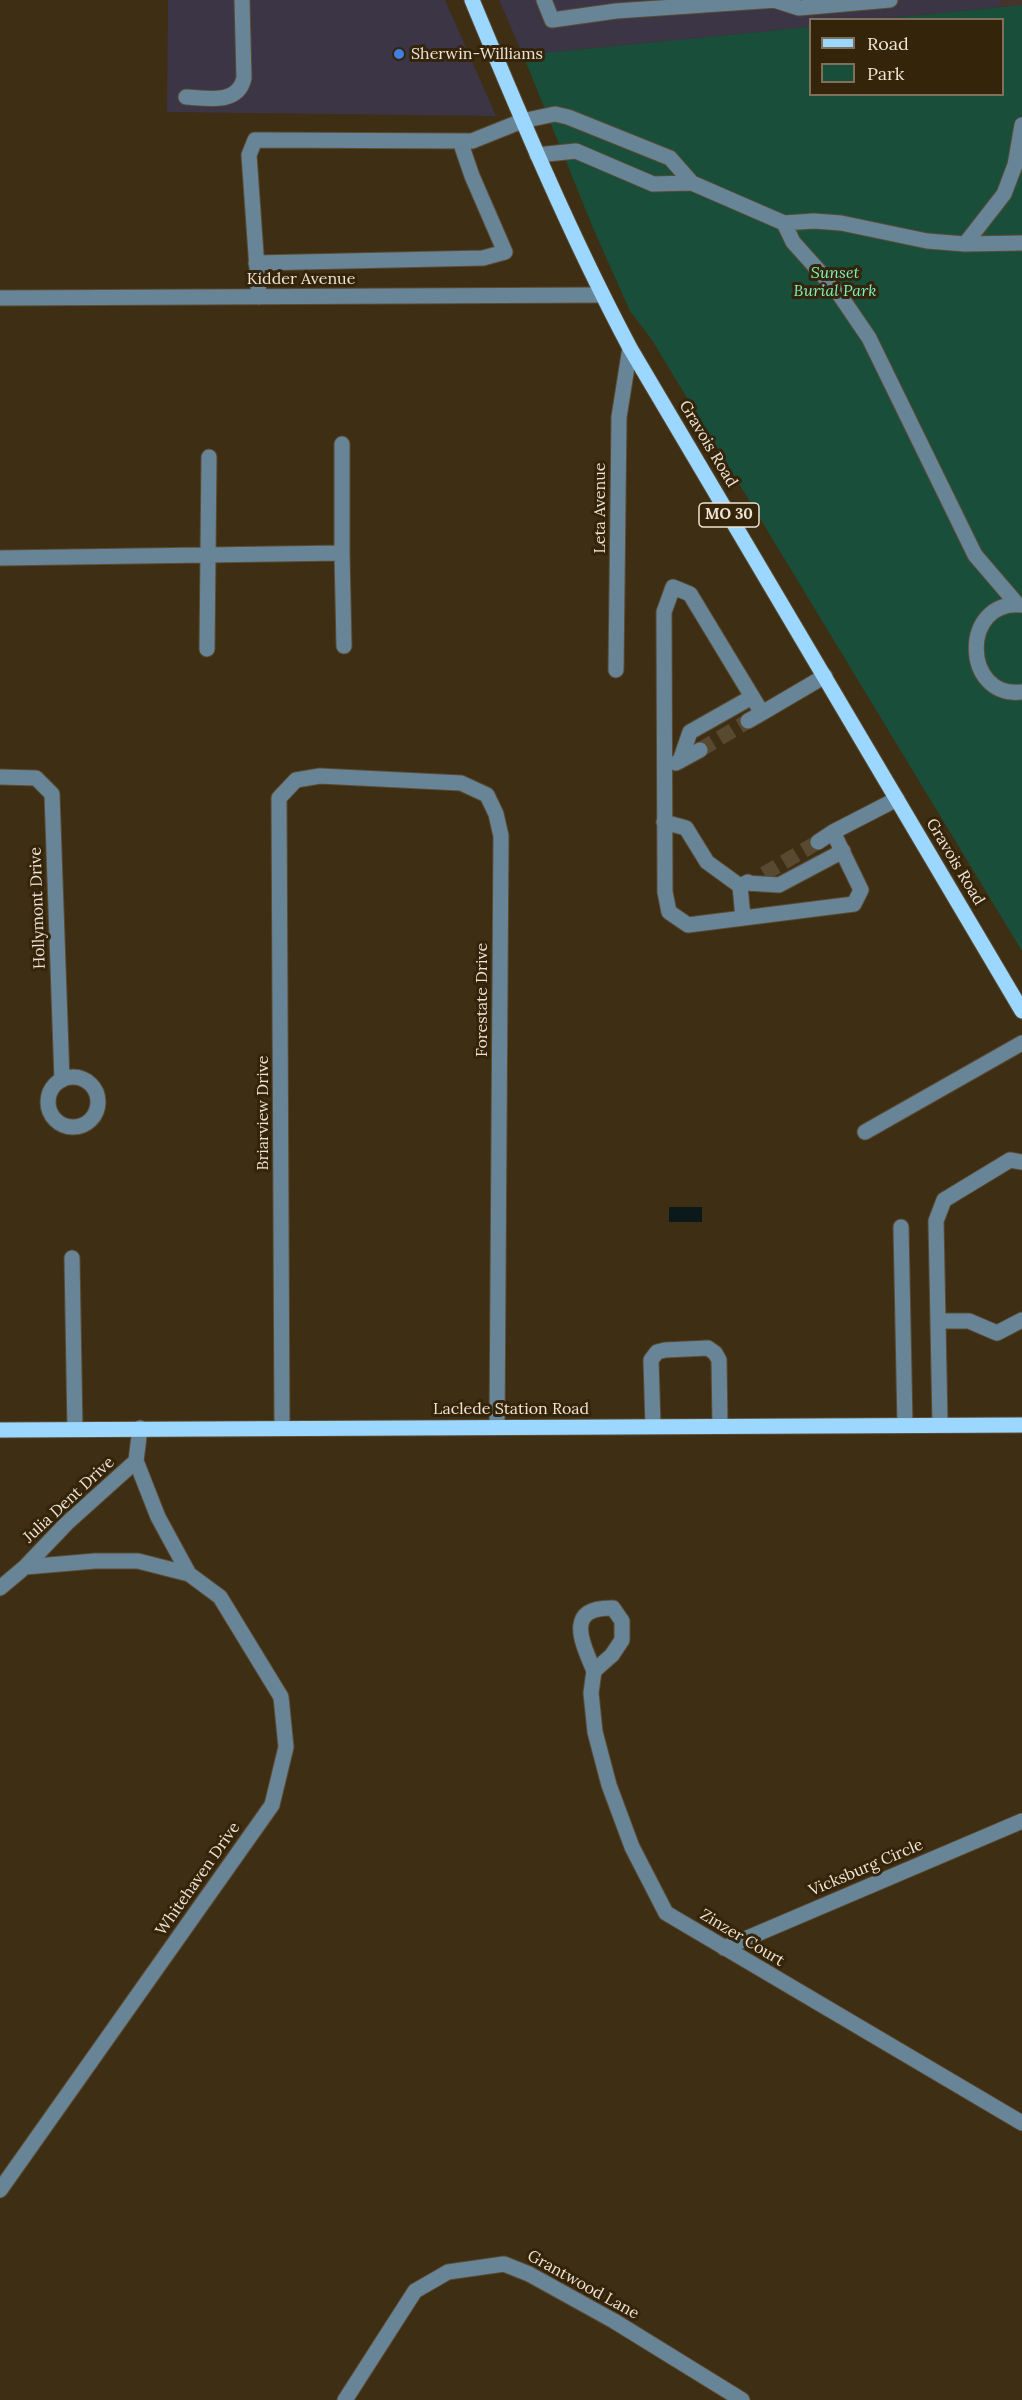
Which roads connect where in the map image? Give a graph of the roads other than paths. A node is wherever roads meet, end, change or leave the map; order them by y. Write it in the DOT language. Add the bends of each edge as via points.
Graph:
graph roads {
  1 [pos="242,0"];
  2 [pos="472,0"];
  3 [pos="544,0"];
  4 [pos="777,0"];
  5 [pos="890,0"];
  6 [pos="613,5"];
  7 [pos="186,97"];
  8 [pos="522,121"];
  9 [pos="1022,125"];
  10 [pos="460,141"];
  11 [pos="537,155"];
  12 [pos="693,183"];
  13 [pos="784,223"];
  14 [pos="1022,243"];
  15 [pos="964,244"];
  16 [pos="256,263"];
  17 [pos="602,296"];
  18 [pos="259,297"];
  19 [pos="0,298"];
  20 [pos="630,348"];
  21 [pos="342,444"];
  22 [pos="209,457"];
  23 [pos="342,553"];
  24 [pos="209,554"];
  25 [pos="0,558"];
  26 [pos="1020,605"];
  27 [pos="344,646"];
  28 [pos="207,649"];
  29 [pos="616,670"];
  30 [pos="825,676"];
  31 [pos="1022,692"];
  32 [pos="752,697"];
  33 [pos="762,713"];
  34 [pos="747,722"];
  35 [pos="700,750"];
  36 [pos="680,761"];
  37 [pos="665,769"];
  38 [pos="0,777"];
  39 [pos="279,798"];
  40 [pos="897,799"];
  41 [pos="664,822"];
  42 [pos="833,832"];
  43 [pos="818,842"];
  44 [pos="843,851"];
  45 [pos="764,874"];
  46 [pos="743,884"];
  47 [pos="743,918"];
  48 [pos="1022,1011"];
  49 [pos="1022,1043"];
  50 [pos="62,1080"];
  51 [pos="865,1132"];
  52 [pos="1022,1162"];
  53 [pos="901,1227"];
  54 [pos="72,1258"];
  55 [pos="1022,1320"];
  56 [pos="939,1321"];
  57 [pos="940,1424"];
  58 [pos="720,1425"];
  59 [pos="905,1425"];
  60 [pos="653,1426"];
  61 [pos="497,1427"];
  62 [pos="140,1428"];
  63 [pos="282,1428"];
  64 [pos="75,1429"];
  65 [pos="1019,1429"];
  66 [pos="0,1430"];
  67 [pos="136,1461"];
  68 [pos="25,1567"];
  69 [pos="189,1574"];
  70 [pos="0,1588"];
  71 [pos="594,1671"];
  72 [pos="1022,1821"];
  73 [pos="723,1948"];
  74 [pos="1022,2123"];
  75 [pos="0,2190"];
  76 [pos="345,2400"];
  77 [pos="742,2400"];
  1 -- 7 [label="street" via="242,87 236,94 223,98"];
  2 -- 8 [label="main road, Gravois Road / MO 30"];
  3 -- 6 [label="street" via="552,20"];
  4 -- 5 [label="street" via="800,8"];
  4 -- 6 [label="street"];
  8 -- 10 [label="street" via="472,141"];
  8 -- 11 [label="main road, Gravois Road / MO 30"];
  8 -- 12 [label="street" via="555,114 568,117 670,158"];
  9 -- 15 [label="street" via="1016,165 1004,194"];
  10 -- 16 [label="street" via="255,140 249,155"];
  10 -- 16 [label="street" via="505,252 483,258"];
  11 -- 12 [label="street" via="576,151 653,184"];
  11 -- 17 [label="main road, Gravois Road / MO 30"];
  12 -- 13 [label="street"];
  13 -- 15 [label="street" via="841,224"];
  13 -- 26 [label="street" via="793,242 837,291 869,338 975,555"];
  14 -- 15 [label="street"];
  16 -- 18 [label="street"];
  17 -- 18 [label="street, Kidder Avenue"];
  17 -- 20 [label="main road, Gravois Road / MO 30"];
  18 -- 19 [label="street, Kidder Avenue"];
  20 -- 29 [label="street, Leta Avenue" via="619,417"];
  20 -- 30 [label="main road, Gravois Road / MO 30"];
  21 -- 23 [label="street"];
  22 -- 24 [label="street"];
  23 -- 24 [label="street"];
  23 -- 27 [label="street"];
  24 -- 25 [label="street"];
  24 -- 28 [label="street"];
  26 -- 31 [label="street" via="992,613 977,635 975,648 983,674 1004,690"];
  30 -- 33 [label="street"];
  30 -- 40 [label="main road, Gravois Road / MO 30"];
  32 -- 33 [label="street"];
  32 -- 36 [label="street" via="690,732"];
  32 -- 37 [label="street" via="690,594 673,587 664,612"];
  33 -- 34 [label="street"];
  35 -- 36 [label="street"];
  36 -- 37 [label="street"];
  37 -- 41 [label="street"];
  38 -- 50 [label="street, Hollymont Drive" via="36,778 52,794"];
  39 -- 61 [label="street, Forestate Drive" via="297,780 320,776 461,783 487,795 496,814 501,836"];
  39 -- 63 [label="street, Briarview Drive"];
  40 -- 42 [label="street"];
  40 -- 48 [label="main road, Gravois Road / MO 30"];
  41 -- 46 [label="street" via="686,828 707,862"];
  41 -- 47 [label="street" via="669,912 688,925"];
  42 -- 43 [label="street"];
  42 -- 44 [label="street"];
  44 -- 46 [label="street" via="779,885"];
  44 -- 47 [label="street" via="861,890 854,904"];
  45 -- 46 [label="street"];
  46 -- 47 [label="street"];
  49 -- 51 [label="street"];
  52 -- 56 [label="street" via="1010,1160 944,1200 936,1221"];
  53 -- 59 [label="street"];
  54 -- 64 [label="street"];
  55 -- 56 [label="street" via="997,1333 969,1321"];
  56 -- 57 [label="street"];
  57 -- 59 [label="main road, Laclede Station Road"];
  57 -- 65 [label="main road, Laclede Station Road"];
  58 -- 59 [label="main road, Laclede Station Road"];
  58 -- 60 [label="main road, Laclede Station Road"];
  58 -- 60 [label="street" via="718,1360 708,1348 665,1350 653,1356"];
  60 -- 61 [label="main road, Laclede Station Road"];
  61 -- 63 [label="main road, Laclede Station Road"];
  62 -- 63 [label="main road, Laclede Station Road"];
  62 -- 64 [label="main road, Laclede Station Road"];
  62 -- 67 [label="street, Whitehaven Drive"];
  64 -- 66 [label="main road, Laclede Station Road"];
  67 -- 68 [label="street, Julia Dent Drive"];
  67 -- 69 [label="street, Whitehaven Drive" via="158,1517"];
  68 -- 69 [label="street, Whitehaven Drive" via="138,1561"];
  68 -- 70 [label="street, Julia Dent Drive"];
  69 -- 75 [label="street, Whitehaven Drive" via="219,1597 281,1697 286,1747 272,1805"];
  71 -- 73 [label="street, Zinzer Court" via="591,1693 595,1732 632,1847 666,1913"];
  72 -- 73 [label="street, Vicksburg Circle"];
  73 -- 74 [label="street, Zinzer Court"];
  76 -- 77 [label="street, Grantwood Lane" via="415,2291 448,2272 504,2264 614,2321"];
}
